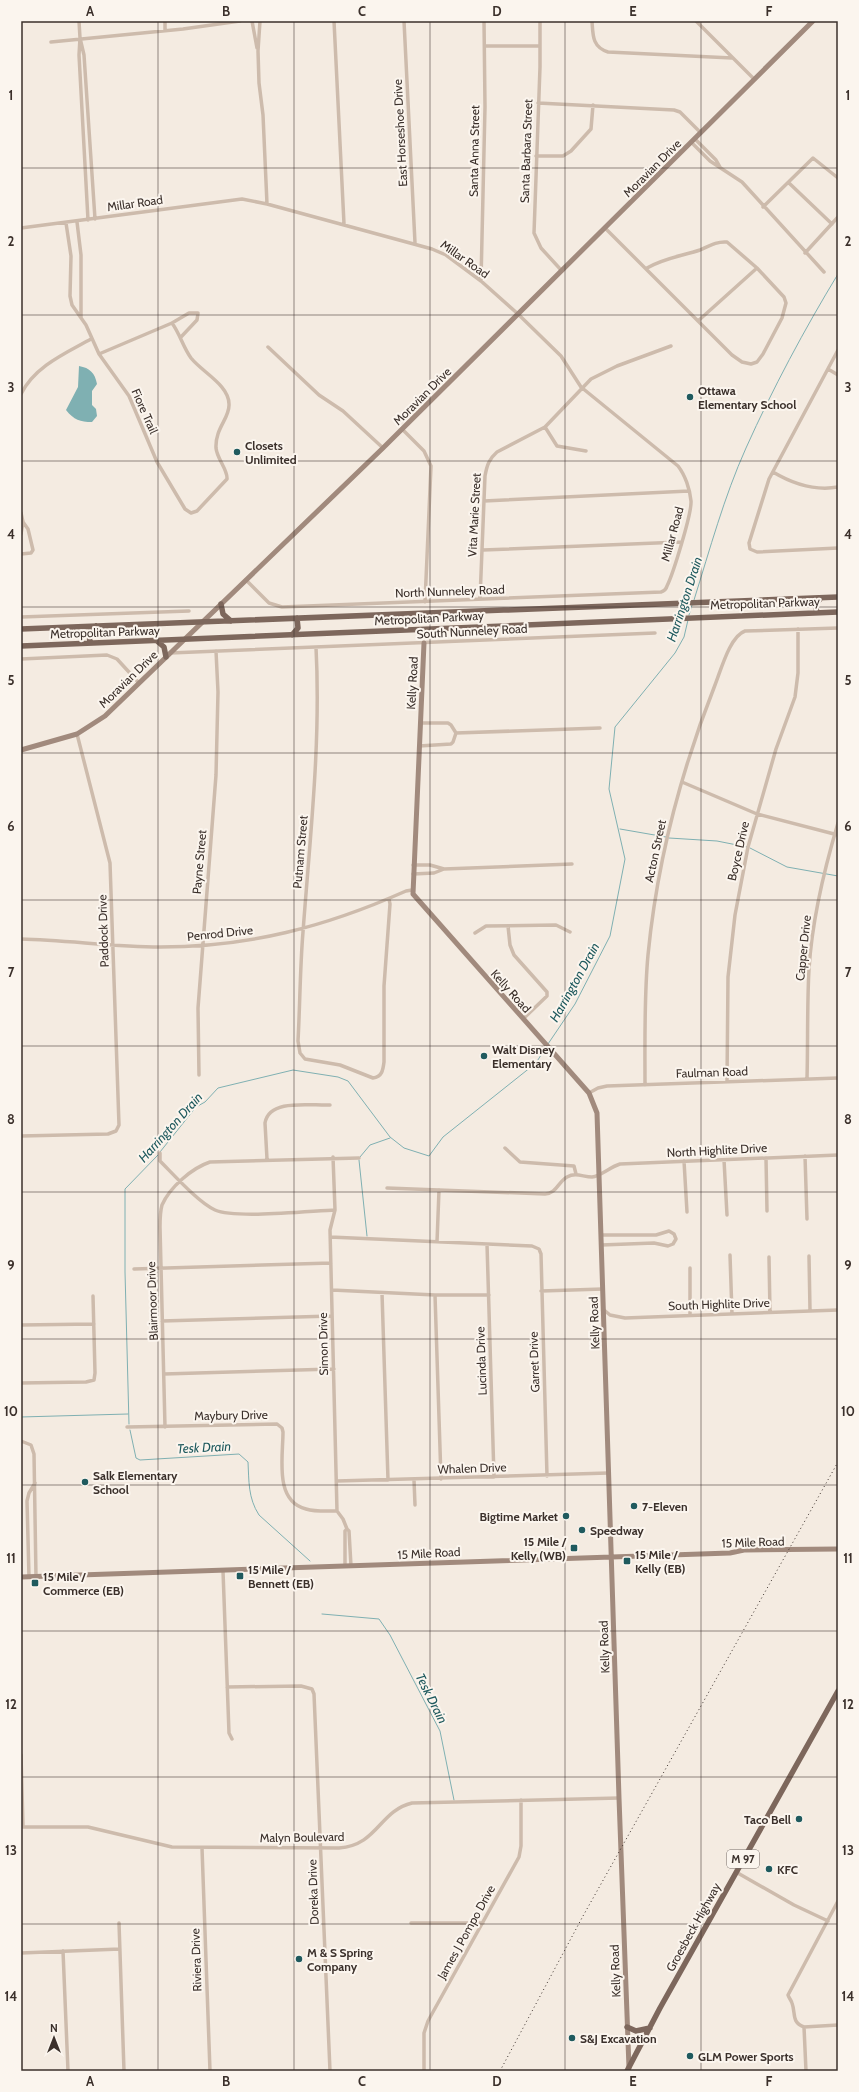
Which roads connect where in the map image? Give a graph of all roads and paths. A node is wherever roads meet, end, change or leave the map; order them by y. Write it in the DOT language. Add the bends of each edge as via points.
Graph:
graph roads {
  1 [pos="79,21"];
  2 [pos="165,21"];
  3 [pos="240,21"];
  4 [pos="252,21"];
  5 [pos="260,21"];
  6 [pos="334,21"];
  7 [pos="404,21"];
  8 [pos="484,21"];
  9 [pos="540,21"];
  10 [pos="592,21"];
  11 [pos="696,21"];
  12 [pos="813,21"];
  13 [pos="165,30"];
  14 [pos="80,38"];
  15 [pos="51,42"];
  16 [pos="485,46"];
  17 [pos="540,46"];
  18 [pos="258,51"];
  19 [pos="732,58"];
  20 [pos="754,79"];
  21 [pos="538,103"];
  22 [pos="594,105"];
  23 [pos="89,132"];
  24 [pos="83,133"];
  25 [pos="701,133"];
  26 [pos="693,141"];
  27 [pos="536,156"];
  28 [pos="85,172"];
  29 [pos="92,172"];
  30 [pos="838,178"];
  31 [pos="789,183"];
  32 [pos="267,204"];
  33 [pos="764,207"];
  34 [pos="838,217"];
  35 [pos="95,219"];
  36 [pos="88,220"];
  37 [pos="77,222"];
  38 [pos="66,223"];
  39 [pos="344,224"];
  40 [pos="832,224"];
  41 [pos="21,228"];
  42 [pos="606,228"];
  43 [pos="415,243"];
  44 [pos="805,252"];
  45 [pos="647,268"];
  46 [pos="757,268"];
  47 [pos="562,271"];
  48 [pos="824,272"];
  49 [pos="481,281"];
  50 [pos="518,314"];
  51 [pos="81,317"];
  52 [pos="698,320"];
  53 [pos="172,323"];
  54 [pos="181,337"];
  55 [pos="91,339"];
  56 [pos="671,346"];
  57 [pos="268,347"];
  58 [pos="838,350"];
  59 [pos="99,354"];
  60 [pos="828,369"];
  61 [pos="838,375"];
  62 [pos="581,387"];
  63 [pos="21,394"];
  64 [pos="545,427"];
  65 [pos="402,429"];
  66 [pos="383,448"];
  67 [pos="586,451"];
  68 [pos="773,472"];
  69 [pos="838,487"];
  70 [pos="689,491"];
  71 [pos="484,500"];
  72 [pos="21,512"];
  73 [pos="23,522"];
  74 [pos="21,534"];
  75 [pos="681,542"];
  76 [pos="838,548"];
  77 [pos="483,550"];
  78 [pos="21,554"];
  79 [pos="246,580"];
  80 [pos="665,590"];
  81 [pos="838,597"];
  82 [pos="821,598"];
  83 [pos="480,599"];
  84 [pos="425,602"];
  85 [pos="221,604"];
  86 [pos="188,611"];
  87 [pos="817,612"];
  88 [pos="838,612"];
  89 [pos="21,617"];
  90 [pos="297,618"];
  91 [pos="231,621"];
  92 [pos="202,622"];
  93 [pos="96,626"];
  94 [pos="838,628"];
  95 [pos="21,629"];
  96 [pos="798,629"];
  97 [pos="655,633"];
  98 [pos="292,635"];
  99 [pos="184,639"];
  100 [pos="157,641"];
  101 [pos="90,643"];
  102 [pos="424,643"];
  103 [pos="21,646"];
  104 [pos="316,647"];
  105 [pos="216,651"];
  106 [pos="168,655"];
  107 [pos="21,658"];
  108 [pos="139,683"];
  109 [pos="420,723"];
  110 [pos="600,728"];
  111 [pos="456,733"];
  112 [pos="77,734"];
  113 [pos="419,746"];
  114 [pos="21,750"];
  115 [pos="682,782"];
  116 [pos="757,814"];
  117 [pos="838,822"];
  118 [pos="836,834"];
  119 [pos="572,864"];
  120 [pos="413,865"];
  121 [pos="444,869"];
  122 [pos="413,874"];
  123 [pos="412,890"];
  124 [pos="389,899"];
  125 [pos="508,926"];
  126 [pos="303,930"];
  127 [pos="570,932"];
  128 [pos="474,933"];
  129 [pos="21,939"];
  130 [pos="114,944"];
  131 [pos="201,946"];
  132 [pos="523,1019"];
  133 [pos="200,1075"];
  134 [pos="838,1078"];
  135 [pos="807,1079"];
  136 [pos="727,1082"];
  137 [pos="645,1085"];
  138 [pos="589,1093"];
  139 [pos="330,1105"];
  140 [pos="21,1136"];
  141 [pos="505,1148"];
  142 [pos="160,1153"];
  143 [pos="838,1155"];
  144 [pos="805,1156"];
  145 [pos="333,1157"];
  146 [pos="359,1158"];
  147 [pos="766,1158"];
  148 [pos="267,1159"];
  149 [pos="724,1160"];
  150 [pos="684,1161"];
  151 [pos="576,1174"];
  152 [pos="600,1174"];
  153 [pos="181,1182"];
  154 [pos="387,1188"];
  155 [pos="439,1190"];
  156 [pos="335,1210"];
  157 [pos="767,1211"];
  158 [pos="687,1212"];
  159 [pos="727,1215"];
  160 [pos="807,1219"];
  161 [pos="601,1236"];
  162 [pos="330,1237"];
  163 [pos="437,1242"];
  164 [pos="487,1244"];
  165 [pos="601,1244"];
  166 [pos="730,1255"];
  167 [pos="809,1256"];
  168 [pos="769,1257"];
  169 [pos="331,1263"];
  170 [pos="160,1268"];
  171 [pos="690,1268"];
  172 [pos="134,1269"];
  173 [pos="603,1289"];
  174 [pos="332,1290"];
  175 [pos="542,1291"];
  176 [pos="382,1293"];
  177 [pos="435,1295"];
  178 [pos="489,1295"];
  179 [pos="93,1296"];
  180 [pos="604,1309"];
  181 [pos="810,1310"];
  182 [pos="838,1310"];
  183 [pos="770,1312"];
  184 [pos="690,1314"];
  185 [pos="732,1314"];
  186 [pos="332,1316"];
  187 [pos="162,1321"];
  188 [pos="94,1324"];
  189 [pos="21,1325"];
  190 [pos="334,1369"];
  191 [pos="164,1374"];
  192 [pos="21,1383"];
  193 [pos="127,1427"];
  194 [pos="166,1427"];
  195 [pos="21,1442"];
  196 [pos="608,1473"];
  197 [pos="547,1476"];
  198 [pos="494,1477"];
  199 [pos="441,1479"];
  200 [pos="388,1480"];
  201 [pos="414,1480"];
  202 [pos="337,1481"];
  203 [pos="35,1482"];
  204 [pos="415,1505"];
  205 [pos="338,1511"];
  206 [pos="838,1549"];
  207 [pos="611,1556"];
  208 [pos="348,1566"];
  209 [pos="223,1571"];
  210 [pos="21,1577"];
  211 [pos="29,1577"];
  212 [pos="36,1577"];
  213 [pos="227,1687"];
  214 [pos="838,1691"];
  215 [pos="232,1739"];
  216 [pos="21,1755"];
  217 [pos="619,1798"];
  218 [pos="521,1800"];
  219 [pos="22,1827"];
  220 [pos="202,1848"];
  221 [pos="321,1848"];
  222 [pos="736,1872"];
  223 [pos="838,1901"];
  224 [pos="828,1921"];
  225 [pos="119,1923"];
  226 [pos="411,1923"];
  227 [pos="482,1923"];
  228 [pos="120,1949"];
  229 [pos="63,1952"];
  230 [pos="21,1953"];
  231 [pos="838,2025"];
  232 [pos="627,2027"];
  233 [pos="804,2027"];
  234 [pos="650,2028"];
  235 [pos="628,2070"];
  236 [pos="68,2071"];
  237 [pos="124,2071"];
  238 [pos="210,2071"];
  239 [pos="330,2071"];
  240 [pos="424,2071"];
  241 [pos="806,2071"];
  1 -- 14 [label="street"];
  2 -- 13 [label="street"];
  3 -- 13 [label="street"];
  4 -- 18 [label="street"];
  5 -- 18 [label="street"];
  6 -- 39 [label="street"];
  7 -- 43 [label="street, East Horseshoe Drive"];
  8 -- 16 [label="street, Santa Anna Street"];
  9 -- 17 [label="street, Santa Barbara Street"];
  10 -- 19 [label="street" via="593,39 598,47 614,53"];
  11 -- 19 [label="street"];
  12 -- 20 [label="street, Moravian Drive"];
  13 -- 14 [label="street"];
  14 -- 15 [label="street"];
  14 -- 23 [label="street" via="84,55"];
  14 -- 24 [label="street"];
  16 -- 17 [label="street"];
  16 -- 49 [label="street, Santa Anna Street"];
  17 -- 21 [label="street, Santa Barbara Street"];
  18 -- 32 [label="street"];
  19 -- 20 [label="street"];
  20 -- 25 [label="street, Moravian Drive"];
  21 -- 22 [label="street"];
  21 -- 27 [label="street, Santa Barbara Street"];
  22 -- 25 [label="street" via="674,110 680,112"];
  22 -- 27 [label="street" via="592,129 571,151 563,156"];
  23 -- 24 [label="street"];
  23 -- 29 [label="street"];
  24 -- 28 [label="street"];
  25 -- 26 [label="street, Moravian Drive"];
  26 -- 33 [label="street" via="710,162 742,182"];
  26 -- 42 [label="street, Moravian Drive"];
  27 -- 47 [label="street, Santa Barbara Street" via="534,233 541,248"];
  28 -- 29 [label="street"];
  28 -- 36 [label="street"];
  29 -- 35 [label="street"];
  30 -- 31 [label="street" via="813,158"];
  31 -- 33 [label="street"];
  31 -- 40 [label="street"];
  32 -- 35 [label="street, Millar Road" via="233,200"];
  32 -- 39 [label="street, Millar Road"];
  33 -- 44 [label="street"];
  34 -- 40 [label="street"];
  35 -- 36 [label="street, Millar Road"];
  36 -- 37 [label="street, Millar Road"];
  37 -- 38 [label="street, Millar Road"];
  37 -- 51 [label="street, Fiore Trail" via="81,255"];
  38 -- 41 [label="street, Millar Road"];
  38 -- 51 [label="street, Fiore Trail" via="71,256 70,296 72,305"];
  39 -- 43 [label="street, Millar Road"];
  40 -- 44 [label="street"];
  42 -- 45 [label="street"];
  42 -- 47 [label="street, Moravian Drive"];
  43 -- 49 [label="street, Millar Road" via="446,255"];
  44 -- 48 [label="street"];
  45 -- 46 [label="street" via="662,260 724,242 731,244"];
  45 -- 52 [label="street"];
  46 -- 52 [label="street"];
  46 -- 52 [label="street" via="784,297 786,310 763,354 756,362 748,364 736,358"];
  47 -- 50 [label="street, Moravian Drive"];
  49 -- 50 [label="street, Millar Road"];
  50 -- 62 [label="street, Millar Road" via="561,356"];
  50 -- 65 [label="street, Moravian Drive"];
  51 -- 55 [label="street, Fiore Trail"];
  53 -- 54 [label="street"];
  53 -- 54 [label="street" via="189,313 198,313 197,320"];
  53 -- 59 [label="street"];
  54 -- 59 [label="street, Fiore Trail" via="192,360 224,390 229,409 216,441 218,455 228,477 197,511 191,513 185,509 157,462 129,396"];
  55 -- 59 [label="street, Fiore Trail"];
  55 -- 63 [label="street" via="43,367"];
  56 -- 62 [label="street, Vita Marie Street" via="600,373"];
  57 -- 66 [label="street" via="314,391 343,411"];
  58 -- 60 [label="street"];
  60 -- 61 [label="street"];
  60 -- 68 [label="street"];
  62 -- 64 [label="street, Vita Marie Street"];
  62 -- 70 [label="street, Millar Road" via="678,466"];
  64 -- 67 [label="street" via="558,447"];
  64 -- 71 [label="street, Vita Marie Street" via="497,452 491,458 486,467"];
  65 -- 66 [label="street, Moravian Drive"];
  65 -- 84 [label="street" via="424,451 431,466"];
  66 -- 79 [label="street, Moravian Drive"];
  68 -- 69 [label="street" via="801,485"];
  68 -- 76 [label="street" via="765,488 752,530 750,550 757,552"];
  70 -- 71 [label="street" via="626,496"];
  70 -- 75 [label="street, Millar Road" via="690,508"];
  71 -- 77 [label="street, Vita Marie Street"];
  72 -- 73 [label="street"];
  73 -- 74 [label="street"];
  73 -- 78 [label="street" via="28,529 33,550 31,553"];
  75 -- 77 [label="street"];
  75 -- 80 [label="street, Millar Road"];
  77 -- 83 [label="street, Vita Marie Street"];
  79 -- 84 [label="street, North Nunneley Road" via="264,599 277,607"];
  79 -- 85 [label="street, Moravian Drive"];
  80 -- 83 [label="street, North Nunneley Road" via="655,593"];
  81 -- 82 [label="main road, Metropolitan Parkway"];
  82 -- 87 [label="main road" via="815,605"];
  82 -- 90 [label="main road, Metropolitan Parkway"];
  83 -- 84 [label="street, North Nunneley Road"];
  85 -- 91 [label="main road" via="223,614"];
  85 -- 92 [label="street, Moravian Drive"];
  86 -- 89 [label="street"];
  87 -- 88 [label="main road, Metropolitan Parkway"];
  87 -- 98 [label="main road, Metropolitan Parkway"];
  90 -- 91 [label="main road, Metropolitan Parkway"];
  90 -- 98 [label="main road" via="298,628"];
  91 -- 92 [label="main road, Metropolitan Parkway"];
  92 -- 93 [label="main road, Metropolitan Parkway"];
  92 -- 99 [label="street, Moravian Drive"];
  93 -- 95 [label="main road, Metropolitan Parkway"];
  93 -- 101 [label="main road" via="89,633"];
  94 -- 96 [label="street"];
  96 -- 115 [label="street, Acton Street" via="739,633 729,651 700,723"];
  96 -- 116 [label="street, Boyce Drive" via="795,696"];
  97 -- 102 [label="street, South Nunneley Road"];
  98 -- 99 [label="main road, Metropolitan Parkway"];
  99 -- 100 [label="main road, Metropolitan Parkway"];
  99 -- 106 [label="street, Moravian Drive"];
  100 -- 101 [label="main road, Metropolitan Parkway"];
  100 -- 106 [label="main road"];
  101 -- 103 [label="main road, Metropolitan Parkway"];
  102 -- 104 [label="street, South Nunneley Road"];
  102 -- 109 [label="street, Kelly Road"];
  104 -- 105 [label="street, South Nunneley Road"];
  104 -- 126 [label="street, Putnam Street" via="318,730"];
  105 -- 106 [label="street, South Nunneley Road"];
  105 -- 131 [label="street, Payne Street" via="216,775"];
  106 -- 108 [label="street, Moravian Drive"];
  107 -- 108 [label="street" via="106,655 117,659"];
  108 -- 112 [label="street, Moravian Drive" via="100,720"];
  109 -- 111 [label="street" via="448,723"];
  109 -- 113 [label="street, Kelly Road"];
  110 -- 111 [label="street"];
  111 -- 113 [label="street" via="451,744"];
  112 -- 114 [label="street, Moravian Drive"];
  112 -- 130 [label="street, Paddock Drive" via="110,863"];
  113 -- 120 [label="street, Kelly Road"];
  115 -- 116 [label="street"];
  115 -- 137 [label="street, Acton Street" via="667,837 653,911 646,991"];
  116 -- 118 [label="street"];
  116 -- 136 [label="street, Boyce Drive" via="742,875 730,954 726,1032"];
  117 -- 118 [label="street, Capper Drive"];
  118 -- 135 [label="street, Capper Drive" via="825,872 812,943 809,969"];
  119 -- 121 [label="street"];
  120 -- 121 [label="street" via="430,865"];
  120 -- 122 [label="street, Kelly Road"];
  121 -- 122 [label="street" via="434,873"];
  122 -- 123 [label="street, Kelly Road"];
  123 -- 124 [label="street, Penrod Drive"];
  123 -- 132 [label="street, Kelly Road" via="417,901"];
  124 -- 126 [label="street, Penrod Drive" via="354,914"];
  124 -- 126 [label="street, Putnam Street" via="383,1008 384,1062 380,1075 375,1078 340,1065 302,1057 298,1041"];
  125 -- 127 [label="street" via="556,925"];
  125 -- 128 [label="street" via="486,926"];
  125 -- 132 [label="street" via="514,955 547,992 547,996"];
  126 -- 131 [label="street, Penrod Drive" via="265,938"];
  129 -- 130 [label="street, Penrod Drive"];
  130 -- 131 [label="street, Penrod Drive"];
  130 -- 140 [label="street, Paddock Drive" via="119,1118 116,1131 108,1134"];
  131 -- 133 [label="street, Payne Street" via="198,1008"];
  132 -- 138 [label="street, Kelly Road"];
  134 -- 135 [label="street, Faulman Road"];
  135 -- 136 [label="street, Faulman Road"];
  136 -- 137 [label="street, Faulman Road"];
  137 -- 138 [label="street, Faulman Road" via="607,1086"];
  138 -- 152 [label="street, Kelly Road" via="598,1113"];
  139 -- 148 [label="street" via="285,1106 271,1111 265,1123"];
  141 -- 151 [label="street" via="520,1162 574,1166"];
  142 -- 153 [label="street" via="160,1161"];
  143 -- 144 [label="street, North Highlite Drive"];
  144 -- 147 [label="street, North Highlite Drive"];
  144 -- 160 [label="street"];
  145 -- 146 [label="street, Blairmoor Drive"];
  145 -- 148 [label="street, Blairmoor Drive"];
  145 -- 156 [label="street, Simon Drive"];
  147 -- 149 [label="street, North Highlite Drive"];
  147 -- 157 [label="street"];
  148 -- 153 [label="street, Blairmoor Drive" via="210,1162 196,1168"];
  149 -- 150 [label="street, North Highlite Drive"];
  149 -- 159 [label="street"];
  150 -- 152 [label="street, North Highlite Drive" via="620,1164 611,1166"];
  150 -- 158 [label="street"];
  151 -- 152 [label="street" via="591,1177"];
  151 -- 155 [label="street" via="567,1177 549,1194"];
  152 -- 161 [label="street, Kelly Road"];
  153 -- 156 [label="street" via="209,1206 226,1213"];
  153 -- 170 [label="street, Blairmoor Drive" via="168,1196 161,1210"];
  154 -- 155 [label="street"];
  155 -- 163 [label="street"];
  156 -- 162 [label="street, Simon Drive"];
  161 -- 165 [label="street, Kelly Road"];
  161 -- 165 [label="street" via="656,1235 667,1231 674,1234 676,1239 668,1246 654,1243"];
  162 -- 163 [label="street"];
  162 -- 169 [label="street, Simon Drive"];
  163 -- 164 [label="street"];
  164 -- 175 [label="street, Garret Drive" via="532,1246 539,1249"];
  164 -- 178 [label="street, Lucinda Drive"];
  165 -- 173 [label="street, Kelly Road"];
  166 -- 185 [label="street"];
  167 -- 181 [label="street"];
  168 -- 183 [label="street"];
  169 -- 170 [label="street"];
  169 -- 174 [label="street, Simon Drive"];
  170 -- 172 [label="street"];
  170 -- 187 [label="street, Blairmoor Drive"];
  171 -- 184 [label="street"];
  173 -- 175 [label="street"];
  173 -- 180 [label="street, Kelly Road"];
  174 -- 176 [label="street"];
  174 -- 186 [label="street, Simon Drive"];
  175 -- 197 [label="street, Garret Drive"];
  176 -- 177 [label="street"];
  176 -- 200 [label="street"];
  177 -- 178 [label="street"];
  177 -- 199 [label="street"];
  178 -- 198 [label="street, Lucinda Drive"];
  179 -- 188 [label="street"];
  180 -- 184 [label="street, South Highlite Drive" via="610,1315 625,1318"];
  180 -- 196 [label="street, Kelly Road"];
  181 -- 182 [label="street, South Highlite Drive"];
  181 -- 183 [label="street, South Highlite Drive"];
  183 -- 185 [label="street, South Highlite Drive"];
  184 -- 185 [label="street, South Highlite Drive"];
  186 -- 187 [label="street"];
  186 -- 190 [label="street, Simon Drive"];
  187 -- 191 [label="street, Blairmoor Drive"];
  188 -- 189 [label="street"];
  188 -- 192 [label="street" via="94,1380"];
  190 -- 191 [label="street"];
  190 -- 202 [label="street, Simon Drive"];
  191 -- 194 [label="street, Blairmoor Drive"];
  193 -- 194 [label="street, Maybury Drive"];
  194 -- 205 [label="street, Maybury Drive" via="280,1425 283,1432 284,1484 289,1499 305,1509"];
  195 -- 203 [label="street" via="27,1443 33,1449"];
  196 -- 197 [label="street, Whalen Drive"];
  196 -- 207 [label="street, Kelly Road"];
  197 -- 198 [label="street, Whalen Drive"];
  198 -- 199 [label="street, Whalen Drive"];
  199 -- 201 [label="street, Whalen Drive"];
  200 -- 201 [label="street, Whalen Drive"];
  200 -- 202 [label="street, Whalen Drive"];
  201 -- 204 [label="street"];
  202 -- 205 [label="street, Simon Drive"];
  203 -- 211 [label="street" via="27,1501"];
  203 -- 212 [label="street"];
  205 -- 208 [label="street, Simon Drive" via="347,1529 345,1531"];
  206 -- 207 [label="street, 15 Mile Road"];
  207 -- 208 [label="street, 15 Mile Road"];
  207 -- 217 [label="street, Kelly Road"];
  208 -- 209 [label="street, 15 Mile Road"];
  209 -- 212 [label="street, 15 Mile Road"];
  209 -- 213 [label="street"];
  210 -- 211 [label="street, 15 Mile Road"];
  211 -- 212 [label="street, 15 Mile Road"];
  213 -- 215 [label="street" via="229,1732"];
  213 -- 221 [label="street, Doreka Drive" via="301,1686 312,1689"];
  214 -- 222 [label="main road, Groesbeck Highway / M 97"];
  216 -- 219 [label="street"];
  217 -- 218 [label="street, Malyn Boulevard"];
  217 -- 232 [label="street, Kelly Road"];
  218 -- 221 [label="street, Malyn Boulevard" via="412,1803 392,1812 374,1833 360,1844"];
  218 -- 227 [label="street, James J Pompo Drive" via="519,1857"];
  219 -- 220 [label="street, Malyn Boulevard" via="88,1827 162,1846"];
  220 -- 221 [label="street, Malyn Boulevard"];
  220 -- 238 [label="street, Riviera Drive"];
  221 -- 239 [label="street, Doreka Drive"];
  222 -- 224 [label="street"];
  222 -- 234 [label="main road, Groesbeck Highway / M 97"];
  223 -- 224 [label="street"];
  224 -- 233 [label="street" via="788,1992 793,2017"];
  225 -- 228 [label="street"];
  226 -- 227 [label="street"];
  227 -- 240 [label="street, James J Pompo Drive" via="425,2028"];
  228 -- 229 [label="street"];
  228 -- 237 [label="street"];
  229 -- 230 [label="street"];
  229 -- 236 [label="street"];
  231 -- 233 [label="street"];
  232 -- 234 [label="main road" via="636,2031"];
  232 -- 235 [label="street, Kelly Road"];
  233 -- 241 [label="street"];
  234 -- 235 [label="main road, Groesbeck Highway / M 97"];
}
